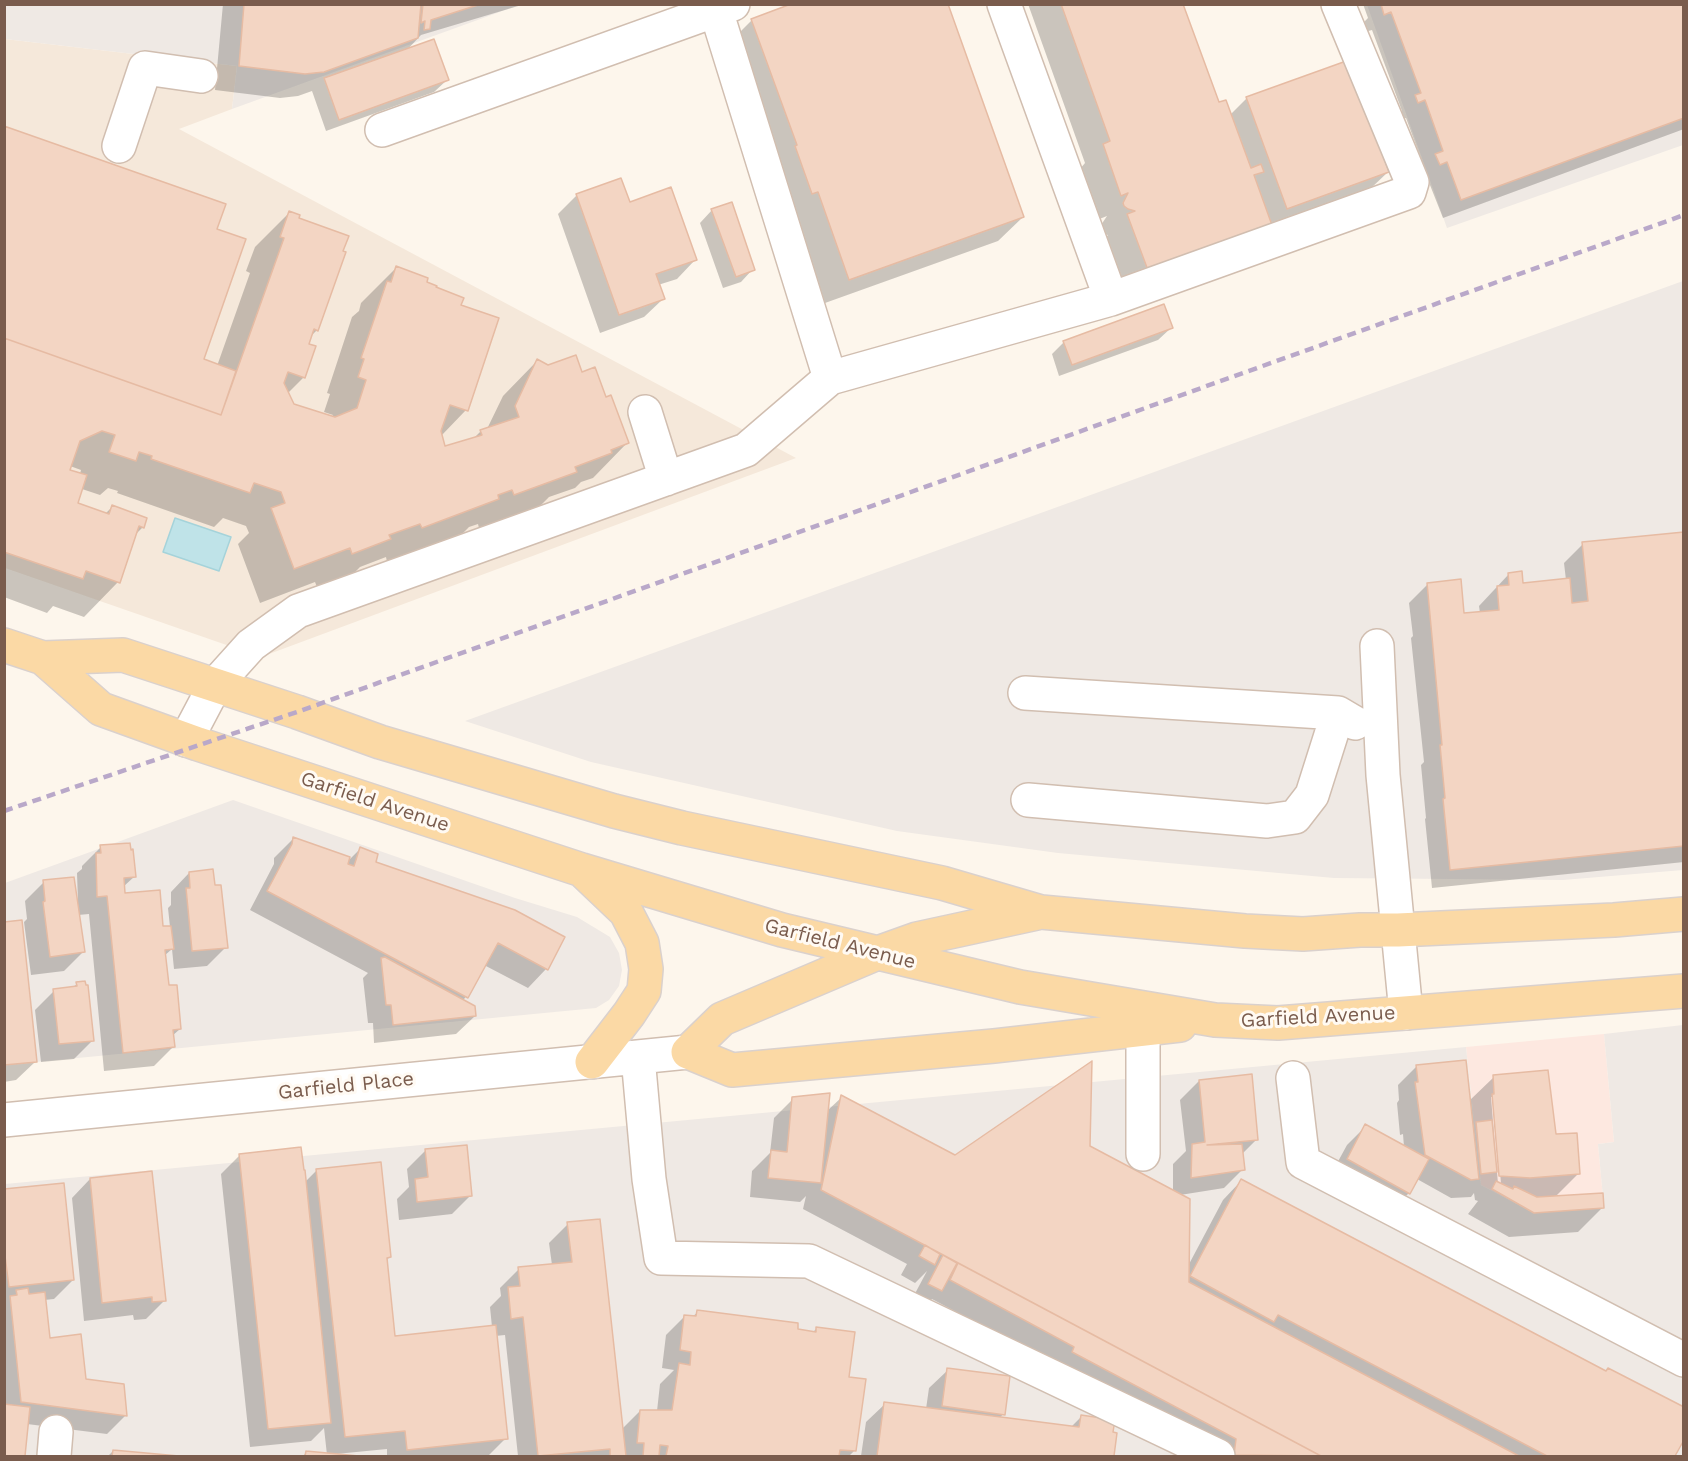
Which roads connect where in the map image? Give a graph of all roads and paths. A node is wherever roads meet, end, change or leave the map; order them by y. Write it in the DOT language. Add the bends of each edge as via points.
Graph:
graph roads {
  1 [pos="1004,4"];
  2 [pos="1338,4"];
  3 [pos="721,7"];
  4 [pos="201,76"];
  5 [pos="382,130"];
  6 [pos="119,147"];
  7 [pos="1111,299"];
  8 [pos="831,378"];
  9 [pos="645,412"];
  10 [pos="666,479"];
  11 [pos="4,645"];
  12 [pos="1377,646"];
  13 [pos="43,658"];
  14 [pos="215,685"];
  15 [pos="1025,693"];
  16 [pos="1338,713"];
  17 [pos="186,740"];
  18 [pos="1382,741"];
  19 [pos="1028,800"];
  20 [pos="582,870"];
  21 [pos="1041,912"];
  22 [pos="1683,914"];
  23 [pos="1398,930"];
  24 [pos="875,954"];
  25 [pos="1683,991"];
  26 [pos="1406,1013"];
  27 [pos="1215,1020"];
  28 [pos="1143,1030"];
  29 [pos="688,1052"];
  30 [pos="638,1057"];
  31 [pos="592,1062"];
  32 [pos="1293,1078"];
  33 [pos="4,1120"];
  34 [pos="1143,1154"];
  35 [pos="1683,1360"];
  36 [pos="1218,1456"];
  1 -- 7 [label="street"];
  2 -- 7 [label="street" via="1412,182 1409,192"];
  3 -- 5 [label="street"];
  3 -- 8 [label="street"];
  4 -- 6 [label="street" via="145,68"];
  7 -- 8 [label="street"];
  8 -- 10 [label="street" via="746,450"];
  9 -- 10 [label="street"];
  10 -- 14 [label="street" via="298,611 251,645"];
  11 -- 13 [label="main road, Garfield Avenue"];
  12 -- 18 [label="street"];
  13 -- 14 [label="main road, Garfield Avenue" via="123,655"];
  13 -- 17 [label="main road, Garfield Avenue" via="101,709"];
  14 -- 17 [label="street"];
  14 -- 21 [label="main road, Garfield Avenue" via="380,742 614,811 942,883"];
  15 -- 16 [label="street"];
  16 -- 18 [label="street"];
  16 -- 19 [label="street" via="1312,795 1295,817 1267,822"];
  17 -- 20 [label="main road, Garfield Avenue"];
  18 -- 23 [label="street"];
  20 -- 24 [label="main road, Garfield Avenue"];
  20 -- 31 [label="main road" via="626,912 642,943 646,969 644,991"];
  21 -- 23 [label="main road, Garfield Avenue" via="1303,934"];
  21 -- 24 [label="main road" via="928,937"];
  22 -- 23 [label="main road, Garfield Avenue"];
  23 -- 26 [label="street"];
  24 -- 27 [label="main road, Garfield Avenue" via="1020,987"];
  24 -- 29 [label="main road" via="722,1018"];
  25 -- 26 [label="main road, Garfield Avenue"];
  26 -- 27 [label="main road, Garfield Avenue" via="1278,1023"];
  27 -- 28 [label="main road"];
  28 -- 29 [label="main road" via="732,1070"];
  28 -- 34 [label="street"];
  29 -- 30 [label="street, Garfield Place"];
  30 -- 31 [label="street, Garfield Place"];
  30 -- 36 [label="street" via="661,1258 809,1261"];
  31 -- 33 [label="street, Garfield Place"];
  32 -- 35 [label="street" via="1303,1162"];
}
